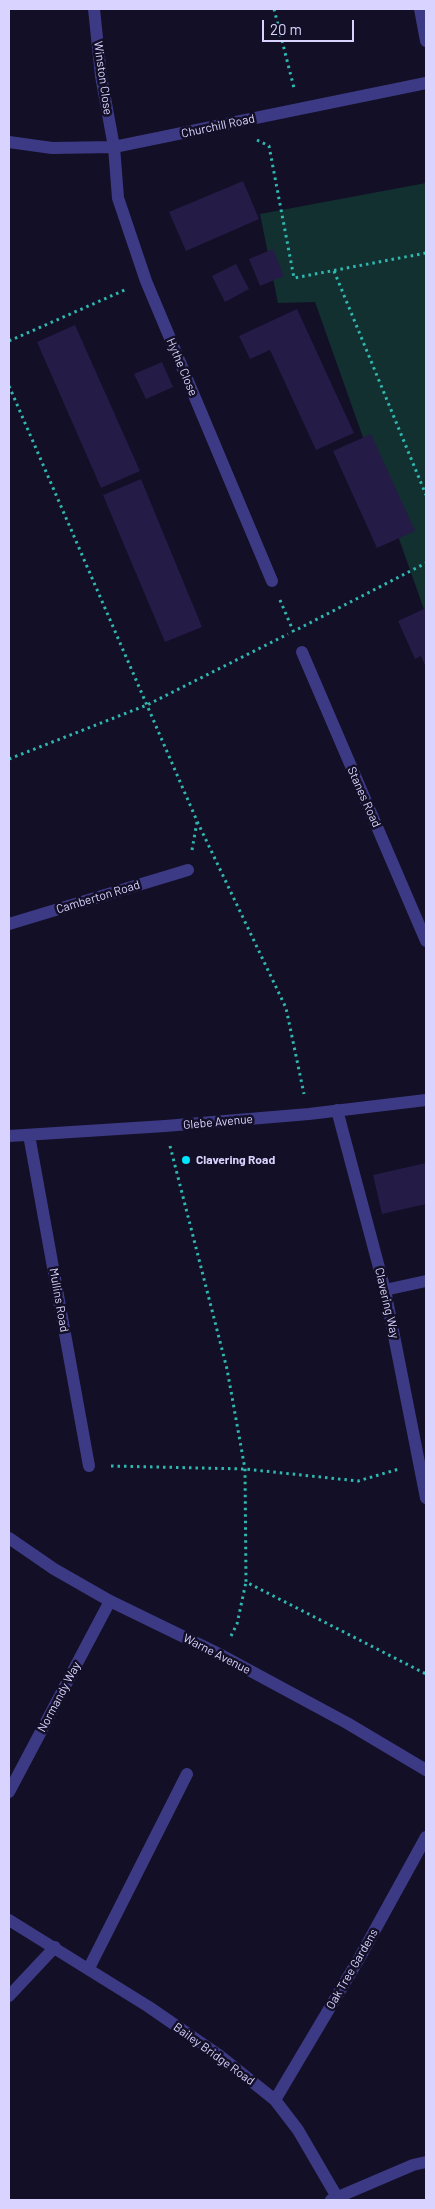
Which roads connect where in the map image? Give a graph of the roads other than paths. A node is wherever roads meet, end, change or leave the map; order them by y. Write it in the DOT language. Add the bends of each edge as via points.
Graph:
graph roads {
  1 [pos="94,9"];
  2 [pos="420,9"];
  3 [pos="426,41"];
  4 [pos="426,83"];
  5 [pos="9,142"];
  6 [pos="114,147"];
  7 [pos="272,581"];
  8 [pos="302,652"];
  9 [pos="188,870"];
  10 [pos="9,924"];
  11 [pos="426,941"];
  12 [pos="426,1100"];
  13 [pos="337,1110"];
  14 [pos="29,1135"];
  15 [pos="9,1136"];
  16 [pos="426,1281"];
  17 [pos="385,1290"];
  18 [pos="89,1466"];
  19 [pos="426,1498"];
  20 [pos="9,1538"];
  21 [pos="110,1601"];
  22 [pos="426,1770"];
  23 [pos="187,1774"];
  24 [pos="9,1792"];
  25 [pos="426,1837"];
  26 [pos="9,1920"];
  27 [pos="55,1947"];
  28 [pos="89,1968"];
  29 [pos="9,1996"];
  30 [pos="275,2100"];
  31 [pos="426,2162"];
  32 [pos="334,2198"];
  1 -- 6 [label="street, Winston Close"];
  2 -- 3 [label="street"];
  4 -- 6 [label="street, Churchill Road"];
  5 -- 6 [label="street, Churchill Road" via="52,148"];
  6 -- 7 [label="street, Hythe Close" via="118,198 146,281"];
  8 -- 11 [label="street, Stanes Road"];
  9 -- 10 [label="street, Camberton Road"];
  12 -- 13 [label="street, Glebe Avenue"];
  13 -- 14 [label="street, Glebe Avenue"];
  13 -- 17 [label="street, Clavering Way"];
  14 -- 15 [label="street, Glebe Avenue"];
  14 -- 18 [label="street, Mullins Road"];
  16 -- 17 [label="street"];
  17 -- 19 [label="street, Clavering Way"];
  20 -- 21 [label="street, Warne Avenue"];
  21 -- 22 [label="street, Warne Avenue" via="221,1655"];
  21 -- 24 [label="street, Normandy Way"];
  23 -- 28 [label="street"];
  25 -- 30 [label="street, Oak Tree Gardens" via="360,1958"];
  26 -- 27 [label="street, Bailey Bridge Road"];
  27 -- 28 [label="street, Bailey Bridge Road"];
  27 -- 29 [label="street"];
  28 -- 30 [label="street, Bailey Bridge Road" via="220,2056"];
  30 -- 32 [label="street, Bailey Bridge Road" via="298,2130"];
  31 -- 32 [label="street"];
}
